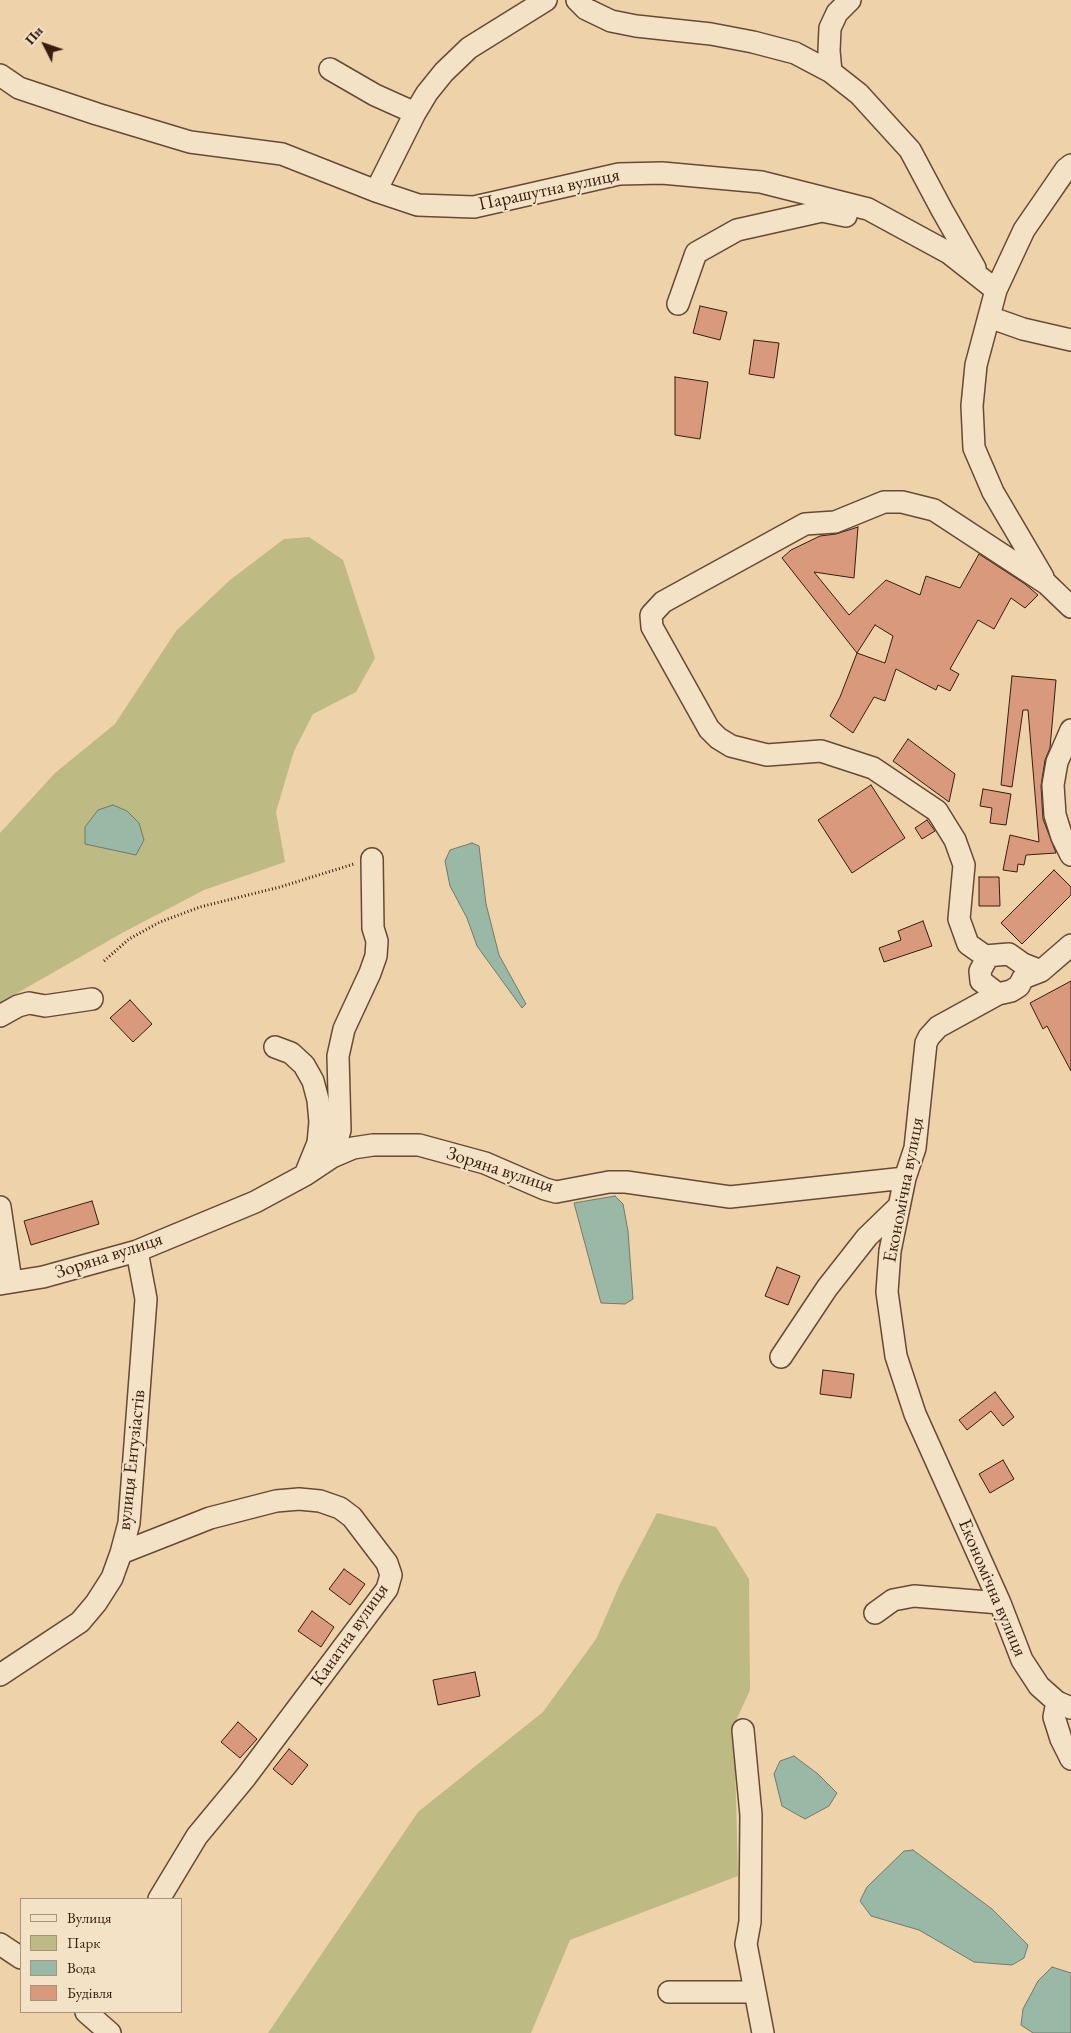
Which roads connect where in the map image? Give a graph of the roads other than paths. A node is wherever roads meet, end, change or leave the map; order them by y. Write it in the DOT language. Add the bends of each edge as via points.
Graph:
graph roads {
  1 [pos="546,0"];
  2 [pos="577,0"];
  3 [pos="850,0"];
  4 [pos="330,69"];
  5 [pos="831,72"];
  6 [pos="0,74"];
  7 [pos="415,113"];
  8 [pos="1071,164"];
  9 [pos="376,191"];
  10 [pos="905,228"];
  11 [pos="989,285"];
  12 [pos="678,304"];
  13 [pos="989,318"];
  14 [pos="1071,340"];
  15 [pos="1047,584"];
  16 [pos="1071,607"];
  17 [pos="1071,730"];
  18 [pos="1071,855"];
  19 [pos="372,859"];
  20 [pos="1071,945"];
  21 [pos="985,956"];
  22 [pos="1029,971"];
  23 [pos="998,994"];
  24 [pos="92,998"];
  25 [pos="0,1016"];
  26 [pos="275,1047"];
  27 [pos="332,1157"];
  28 [pos="305,1175"];
  29 [pos="905,1178"];
  30 [pos="0,1206"];
  31 [pos="899,1206"];
  32 [pos="137,1251"];
  33 [pos="5,1282"];
  34 [pos="781,1357"];
  35 [pos="121,1553"];
  36 [pos="1000,1603"];
  37 [pos="875,1612"];
  38 [pos="0,1676"];
  39 [pos="1064,1705"];
  40 [pos="743,1730"];
  41 [pos="1071,1759"];
  42 [pos="159,1898"];
  43 [pos="0,1944"];
  44 [pos="20,1957"];
  45 [pos="669,1992"];
  46 [pos="755,1992"];
  47 [pos="87,2013"];
  48 [pos="110,2033"];
  49 [pos="763,2033"];
  1 -- 7 [label="street" via="469,48 426,93"];
  2 -- 5 [label="street" via="586,9 611,21 753,42 795,52"];
  3 -- 5 [label="street" via="837,13 830,28"];
  4 -- 7 [label="street"];
  5 -- 11 [label="street" via="859,94 910,150 942,210"];
  6 -- 9 [label="street, Парашутна вулиця" via="19,88 97,114 190,142 282,154"];
  7 -- 9 [label="street"];
  8 -- 11 [label="street"];
  9 -- 10 [label="street, Парашутна вулиця" via="418,205 474,207 619,174 662,173 761,182 868,209"];
  10 -- 11 [label="street, Парашутна вулиця" via="948,253"];
  10 -- 12 [label="street" via="822,211 737,230 696,253"];
  11 -- 13 [label="street"];
  13 -- 14 [label="street"];
  13 -- 15 [label="street" via="976,365 972,406 974,448 993,492"];
  15 -- 16 [label="street"];
  15 -- 21 [label="street" via="934,510 902,502 884,502 835,522 805,524 663,602 651,615 652,627 709,729 718,738 731,746 767,755 821,751 873,768 937,810 955,840 964,865 959,919 968,944"];
  17 -- 18 [label="street" via="1057,762 1053,785 1055,815"];
  19 -- 27 [label="street" via="376,956 354,1004 338,1056 340,1130"];
  20 -- 22 [label="street, Економічна вулиця"];
  21 -- 22 [label="street" via="1009,954"];
  21 -- 23 [label="street" via="980,971 981,981"];
  22 -- 23 [label="street, Економічна вулиця" via="1019,986"];
  23 -- 29 [label="street, Економічна вулиця" via="938,1027 926,1043 915,1148"];
  24 -- 25 [label="street" via="45,1006 29,1003"];
  26 -- 28 [label="street" via="291,1053 304,1065 318,1100 318,1143"];
  27 -- 28 [label="street, Зоряна вулиця"];
  27 -- 29 [label="street, Зоряна вулиця" via="353,1148 374,1145 419,1145 485,1163 556,1192 626,1182 730,1197"];
  28 -- 32 [label="street, Зоряна вулиця" via="255,1202"];
  29 -- 31 [label="street, Економічна вулиця"];
  30 -- 33 [label="street" via="4,1228"];
  31 -- 34 [label="street" via="867,1237 827,1288"];
  31 -- 36 [label="street, Економічна вулиця" via="890,1250 887,1292 896,1356 915,1414"];
  32 -- 33 [label="street, Зоряна вулиця" via="43,1277"];
  32 -- 35 [label="street, вулиця Ентузіастів" via="146,1299 129,1523"];
  35 -- 38 [label="street, вулиця Ентузіастів" via="112,1578 80,1622"];
  35 -- 42 [label="street, Канатна вулиця" via="220,1516 276,1501 299,1499 320,1501 340,1508 352,1517 387,1563 391,1575 387,1589 245,1778 197,1836"];
  36 -- 37 [label="street" via="914,1596 893,1600"];
  36 -- 39 [label="street, Економічна вулиця" via="1022,1660 1039,1686"];
  39 -- 41 [label="street" via="1054,1717"];
  40 -- 46 [label="street" via="751,1815 750,1922 746,1944"];
  43 -- 44 [label="street"];
  45 -- 46 [label="street"];
  46 -- 49 [label="street"];
  47 -- 48 [label="street"];
}
